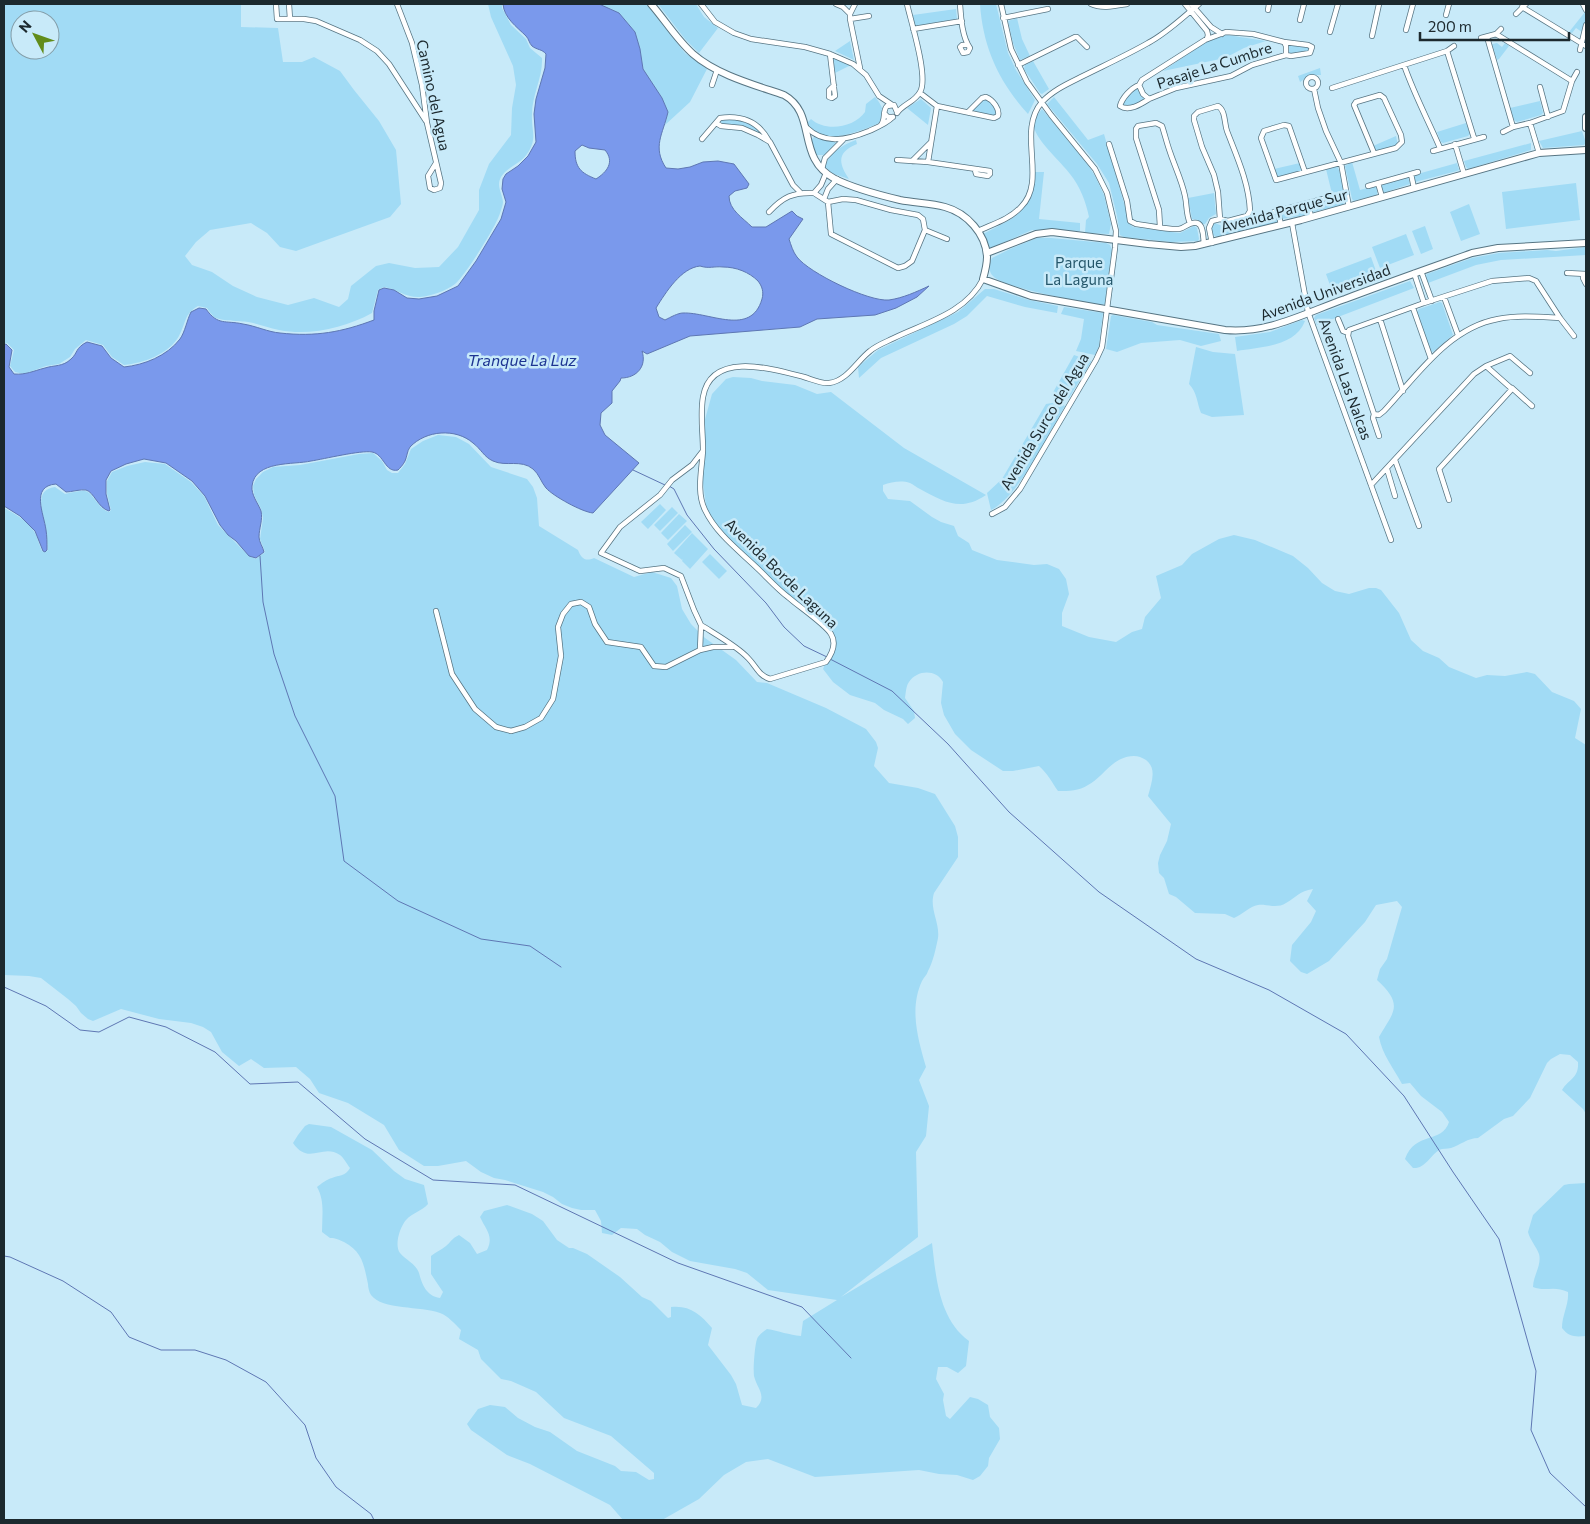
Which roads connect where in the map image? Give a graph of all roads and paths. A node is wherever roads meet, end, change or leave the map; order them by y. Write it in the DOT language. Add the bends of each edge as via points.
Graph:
graph roads {
  1 [pos="276,4"];
  2 [pos="289,4"];
  3 [pos="397,4"];
  4 [pos="651,4"];
  5 [pos="701,4"];
  6 [pos="836,4"];
  7 [pos="855,4"];
  8 [pos="908,4"];
  9 [pos="960,4"];
  10 [pos="1001,4"];
  11 [pos="1091,4"];
  12 [pos="1127,4"];
  13 [pos="1185,4"];
  14 [pos="1269,4"];
  15 [pos="1304,4"];
  16 [pos="1338,4"];
  17 [pos="1379,4"];
  18 [pos="1413,4"];
  19 [pos="1449,4"];
  20 [pos="1583,4"];
  21 [pos="1524,5"];
  22 [pos="1194,6"];
  23 [pos="1048,8"];
  24 [pos="1268,10"];
  25 [pos="1586,10"];
  26 [pos="1516,14"];
  27 [pos="1446,15"];
  28 [pos="850,16"];
  29 [pos="869,16"];
  30 [pos="1003,18"];
  31 [pos="290,19"];
  32 [pos="1201,19"];
  33 [pos="1300,20"];
  34 [pos="962,21"];
  35 [pos="1586,25"];
  36 [pos="913,29"];
  37 [pos="1501,29"];
  38 [pos="1406,30"];
  39 [pos="1330,32"];
  40 [pos="1222,34"];
  41 [pos="1496,34"];
  42 [pos="1372,36"];
  43 [pos="1487,37"];
  44 [pos="1481,38"];
  45 [pos="1207,39"];
  46 [pos="1284,42"];
  47 [pos="967,45"];
  48 [pos="1584,45"];
  49 [pos="1087,46"];
  50 [pos="1454,46"];
  51 [pos="1580,50"];
  52 [pos="1447,51"];
  53 [pos="830,54"];
  54 [pos="1286,55"];
  55 [pos="1018,65"];
  56 [pos="1404,65"];
  57 [pos="860,68"];
  58 [pos="717,70"];
  59 [pos="1577,72"];
  60 [pos="1572,81"];
  61 [pos="712,85"];
  62 [pos="834,85"];
  63 [pos="1139,85"];
  64 [pos="1540,87"];
  65 [pos="1332,88"];
  66 [pos="1314,89"];
  67 [pos="920,93"];
  68 [pos="881,98"];
  69 [pos="914,99"];
  70 [pos="1149,99"];
  71 [pos="1042,103"];
  72 [pos="893,105"];
  73 [pos="937,106"];
  74 [pos="886,107"];
  75 [pos="968,112"];
  76 [pos="897,113"];
  77 [pos="885,114"];
  78 [pos="893,117"];
  79 [pos="1548,117"];
  80 [pos="1586,117"];
  81 [pos="427,123"];
  82 [pos="716,123"];
  83 [pos="1530,123"];
  84 [pos="805,126"];
  85 [pos="880,126"];
  86 [pos="1513,127"];
  87 [pos="1586,128"];
  88 [pos="1503,132"];
  89 [pos="816,135"];
  90 [pos="1484,137"];
  91 [pos="806,138"];
  92 [pos="1474,138"];
  93 [pos="702,139"];
  94 [pos="844,140"];
  95 [pos="770,142"];
  96 [pos="930,142"];
  97 [pos="1109,144"];
  98 [pos="1455,144"];
  99 [pos="1440,148"];
  100 [pos="1586,150"];
  101 [pos="1433,151"];
  102 [pos="1374,153"];
  103 [pos="1540,153"];
  104 [pos="812,156"];
  105 [pos="825,158"];
  106 [pos="897,160"];
  107 [pos="912,162"];
  108 [pos="928,162"];
  109 [pos="436,163"];
  110 [pos="1341,163"];
  111 [pos="975,170"];
  112 [pos="824,171"];
  113 [pos="1305,172"];
  114 [pos="1418,172"];
  115 [pos="1410,174"];
  116 [pos="1464,174"];
  117 [pos="837,180"];
  118 [pos="1378,184"];
  119 [pos="1368,186"];
  120 [pos="1414,188"];
  121 [pos="800,192"];
  122 [pos="814,193"];
  123 [pos="1382,197"];
  124 [pos="1323,199"];
  125 [pos="826,201"];
  126 [pos="1308,203"];
  127 [pos="1349,206"];
  128 [pos="769,212"];
  129 [pos="1312,217"];
  130 [pos="1220,218"];
  131 [pos="1190,223"];
  132 [pos="1292,223"];
  133 [pos="1281,225"];
  134 [pos="1160,226"];
  135 [pos="925,230"];
  136 [pos="978,231"];
  137 [pos="947,239"];
  138 [pos="1115,239"];
  139 [pos="1212,243"];
  140 [pos="1586,243"];
  141 [pos="1204,244"];
  142 [pos="987,253"];
  143 [pos="986,268"];
  144 [pos="1421,271"];
  145 [pos="1414,273"];
  146 [pos="1567,273"];
  147 [pos="1585,274"];
  148 [pos="983,279"];
  149 [pos="995,284"];
  150 [pos="1586,284"];
  151 [pos="976,290"];
  152 [pos="1444,297"];
  153 [pos="1432,301"];
  154 [pos="1424,303"];
  155 [pos="1413,308"];
  156 [pos="1108,309"];
  157 [pos="1308,312"];
  158 [pos="1560,318"];
  159 [pos="1338,319"];
  160 [pos="1380,320"];
  161 [pos="1348,333"];
  162 [pos="1458,335"];
  163 [pos="1574,336"];
  164 [pos="1431,359"];
  165 [pos="1486,366"];
  166 [pos="1530,373"];
  167 [pos="1511,387"];
  168 [pos="1403,391"];
  169 [pos="1532,406"];
  170 [pos="1374,414"];
  171 [pos="1379,436"];
  172 [pos="703,449"];
  173 [pos="1395,460"];
  174 [pos="1387,469"];
  175 [pos="1371,484"];
  176 [pos="1396,496"];
  177 [pos="1450,500"];
  178 [pos="992,514"];
  179 [pos="1418,526"];
  180 [pos="1391,540"];
  181 [pos="436,611"];
  182 [pos="701,625"];
  183 [pos="733,647"];
  184 [pos="700,650"];
  1 -- 31 [label="street" via="277,19"];
  2 -- 31 [label="street"];
  3 -- 81 [label="street, Camino del Agua" via="412,43"];
  4 -- 58 [label="street, Avenida Borde Laguna" via="689,51"];
  5 -- 53 [label="street" via="715,22 734,33"];
  6 -- 28 [label="street"];
  7 -- 28 [label="street"];
  8 -- 36 [label="street"];
  9 -- 34 [label="street"];
  10 -- 30 [label="street, Avenida Surco del Agua"];
  11 -- 12 [label="street" via="1110,7"];
  13 -- 22 [label="street, Pasaje La Cumbre"];
  14 -- 24 [label="street"];
  15 -- 33 [label="street"];
  16 -- 39 [label="street"];
  17 -- 42 [label="street"];
  18 -- 38 [label="street"];
  19 -- 27 [label="street"];
  20 -- 25 [label="street"];
  21 -- 26 [label="street"];
  21 -- 48 [label="street"];
  22 -- 32 [label="street, Pasaje La Cumbre"];
  22 -- 71 [label="street" via="1172,28 1149,43 1065,85"];
  23 -- 30 [label="street"];
  28 -- 29 [label="street"];
  28 -- 57 [label="street"];
  30 -- 55 [label="street, Avenida Surco del Agua"];
  31 -- 81 [label="street" via="316,22 360,40 377,51 395,72"];
  32 -- 40 [label="street, Pasaje La Cumbre"];
  32 -- 45 [label="street, Pasaje La Cumbre" via="1207,30"];
  34 -- 36 [label="street"];
  34 -- 47 [label="street"];
  35 -- 48 [label="street"];
  36 -- 67 [label="street" via="924,76"];
  37 -- 41 [label="street"];
  40 -- 45 [label="street, Pasaje La Cumbre"];
  40 -- 46 [label="street, Pasaje La Cumbre" via="1253,34"];
  41 -- 43 [label="street"];
  41 -- 60 [label="street"];
  43 -- 44 [label="street"];
  43 -- 86 [label="street"];
  45 -- 63 [label="street, Pasaje La Cumbre"];
  46 -- 54 [label="street, Pasaje La Cumbre"];
  46 -- 54 [label="street, Pasaje La Cumbre" via="1312,47 1310,53"];
  48 -- 51 [label="street"];
  49 -- 55 [label="street" via="1075,37"];
  50 -- 52 [label="street"];
  52 -- 56 [label="street"];
  52 -- 92 [label="street"];
  53 -- 57 [label="street"];
  53 -- 62 [label="street"];
  54 -- 70 [label="street, Pasaje La Cumbre" via="1252,65 1230,76 1176,88"];
  55 -- 71 [label="street, Avenida Surco del Agua"];
  56 -- 65 [label="street"];
  56 -- 99 [label="street"];
  57 -- 68 [label="street"];
  58 -- 61 [label="street"];
  58 -- 84 [label="street, Avenida Borde Laguna" via="788,97 798,107"];
  59 -- 60 [label="street"];
  60 -- 79 [label="street" via="1563,111"];
  63 -- 70 [label="street, Pasaje La Cumbre"];
  63 -- 70 [label="street, Pasaje La Cumbre" via="1132,88 1120,106 1139,105"];
  64 -- 79 [label="street"];
  66 -- 110 [label="street"];
  67 -- 69 [label="street"];
  67 -- 73 [label="street"];
  68 -- 72 [label="street"];
  68 -- 74 [label="street"];
  69 -- 72 [label="street"];
  69 -- 76 [label="street"];
  71 -- 136 [label="street" via="1032,122 1032,182 1025,202 1008,217"];
  71 -- 138 [label="street, Avenida Surco del Agua" via="1091,163 1108,193"];
  72 -- 74 [label="street"];
  72 -- 76 [label="street"];
  73 -- 75 [label="street"];
  73 -- 96 [label="street"];
  74 -- 77 [label="street"];
  75 -- 75 [label="street" via="994,118 999,113 986,97"];
  76 -- 78 [label="street"];
  77 -- 78 [label="street"];
  77 -- 85 [label="street"];
  78 -- 85 [label="street"];
  79 -- 83 [label="street"];
  80 -- 87 [label="street"];
  81 -- 109 [label="street, Camino del Agua"];
  82 -- 93 [label="street"];
  82 -- 95 [label="street" via="742,128"];
  82 -- 95 [label="street" via="720,118 730,117 754,123"];
  83 -- 86 [label="street"];
  83 -- 103 [label="street"];
  84 -- 89 [label="street"];
  84 -- 91 [label="street, Avenida Borde Laguna"];
  85 -- 94 [label="street"];
  86 -- 88 [label="street"];
  89 -- 91 [label="street"];
  89 -- 94 [label="street"];
  90 -- 92 [label="street"];
  91 -- 104 [label="street, Avenida Borde Laguna"];
  92 -- 98 [label="street"];
  94 -- 105 [label="street"];
  95 -- 121 [label="street" via="792,185"];
  96 -- 107 [label="street"];
  96 -- 108 [label="street"];
  97 -- 134 [label="street" via="1127,200 1130,221"];
  98 -- 99 [label="street"];
  98 -- 116 [label="street"];
  99 -- 101 [label="street"];
  100 -- 103 [label="street, Avenida Parque Sur"];
  102 -- 102 [label="street" via="1354,105 1380,95 1402,139 1396,148"];
  102 -- 110 [label="street"];
  103 -- 116 [label="street, Avenida Parque Sur"];
  104 -- 105 [label="street"];
  104 -- 112 [label="street, Avenida Borde Laguna"];
  105 -- 112 [label="street"];
  106 -- 107 [label="street"];
  107 -- 108 [label="street"];
  108 -- 111 [label="street"];
  109 -- 109 [label="street, Camino del Agua" via="428,176 430,188 434,190 440,188 441,183"];
  110 -- 113 [label="street"];
  110 -- 127 [label="street"];
  112 -- 117 [label="street, Avenida Borde Laguna"];
  112 -- 122 [label="street" via="821,185"];
  113 -- 113 [label="street" via="1289,126 1264,131 1262,138 1276,180"];
  114 -- 115 [label="street"];
  115 -- 118 [label="street"];
  115 -- 120 [label="street"];
  116 -- 120 [label="street, Avenida Parque Sur"];
  117 -- 125 [label="street" via="828,189"];
  117 -- 136 [label="street, Avenida Borde Laguna" via="900,200 949,208 965,217"];
  118 -- 119 [label="street"];
  118 -- 123 [label="street"];
  120 -- 123 [label="street, Avenida Parque Sur"];
  121 -- 122 [label="street"];
  121 -- 128 [label="street" via="778,202"];
  122 -- 125 [label="street"];
  123 -- 127 [label="street, Avenida Parque Sur"];
  124 -- 126 [label="street"];
  125 -- 135 [label="street" via="843,198 918,215 923,219"];
  125 -- 135 [label="street" via="831,234 898,268 912,261"];
  126 -- 129 [label="street"];
  126 -- 133 [label="street" via="1276,211"];
  127 -- 129 [label="street, Avenida Parque Sur"];
  129 -- 132 [label="street, Avenida Parque Sur"];
  130 -- 130 [label="street" via="1228,221 1247,216 1250,208 1240,163 1218,106 1198,112 1194,120 1216,183"];
  130 -- 139 [label="street" via="1210,224"];
  131 -- 134 [label="street" via="1176,229"];
  131 -- 134 [label="street" via="1184,190 1162,126 1156,123 1138,126 1135,133 1159,210"];
  131 -- 141 [label="street" via="1200,225"];
  132 -- 133 [label="street, Avenida Parque Sur"];
  132 -- 157 [label="street, Avenida Las Nalcas"];
  133 -- 139 [label="street, Avenida Parque Sur"];
  135 -- 137 [label="street"];
  136 -- 142 [label="street, Avenida Borde Laguna"];
  138 -- 141 [label="street, Avenida Parque Sur" via="1181,247"];
  138 -- 142 [label="street, Avenida Parque Sur" via="1052,232 1036,234"];
  138 -- 156 [label="street, Avenida Surco del Agua"];
  139 -- 141 [label="street, Avenida Parque Sur"];
  140 -- 144 [label="street, Avenida Universidad" via="1491,249"];
  142 -- 143 [label="street, Avenida Borde Laguna"];
  143 -- 148 [label="street, Avenida Borde Laguna"];
  143 -- 149 [label="street"];
  144 -- 145 [label="street, Avenida Universidad"];
  144 -- 153 [label="street"];
  145 -- 154 [label="street"];
  145 -- 157 [label="street, Avenida Universidad"];
  146 -- 147 [label="street"];
  147 -- 150 [label="street"];
  148 -- 149 [label="street, Avenida Universidad"];
  148 -- 151 [label="street, Avenida Borde Laguna"];
  149 -- 151 [label="street"];
  149 -- 156 [label="street, Avenida Universidad" via="1031,296"];
  151 -- 172 [label="street, Avenida Borde Laguna" via="956,310 875,348 841,380 828,383 743,366 722,370 704,391"];
  152 -- 153 [label="street"];
  152 -- 158 [label="street" via="1492,281 1534,279"];
  152 -- 162 [label="street"];
  153 -- 154 [label="street"];
  154 -- 155 [label="street"];
  155 -- 160 [label="street"];
  155 -- 164 [label="street"];
  156 -- 157 [label="street, Avenida Universidad" via="1244,332 1273,326"];
  156 -- 178 [label="street, Avenida Surco del Agua" via="1102,347 1096,360 1020,489 1005,507"];
  157 -- 175 [label="street, Avenida Las Nalcas"];
  158 -- 162 [label="street" via="1499,318"];
  158 -- 163 [label="street"];
  159 -- 161 [label="street" via="1343,331"];
  160 -- 161 [label="street"];
  160 -- 168 [label="street"];
  161 -- 170 [label="street"];
  162 -- 164 [label="street"];
  164 -- 168 [label="street"];
  165 -- 166 [label="street" via="1510,356"];
  165 -- 167 [label="street"];
  165 -- 173 [label="street" via="1474,374"];
  167 -- 169 [label="street"];
  167 -- 177 [label="street" via="1511,391 1439,469"];
  168 -- 170 [label="street" via="1379,415"];
  170 -- 171 [label="street"];
  172 -- 182 [label="street" via="692,465 620,527 601,553 640,571 664,568 681,576"];
  172 -- 183 [label="street, Avenida Borde Laguna" via="701,498 712,522 782,593 831,635 834,646 826,662 770,680 763,678 748,658"];
  173 -- 174 [label="street"];
  173 -- 179 [label="street"];
  174 -- 175 [label="street"];
  174 -- 176 [label="street"];
  175 -- 180 [label="street, Avenida Las Nalcas"];
  181 -- 184 [label="street" via="452,674 475,709 496,727 511,731 541,718 553,699 561,656 558,627 571,604 581,602 589,607 607,642 641,647 654,666 666,667"];
  182 -- 183 [label="street"];
  182 -- 184 [label="street"];
  183 -- 184 [label="street"];
}
